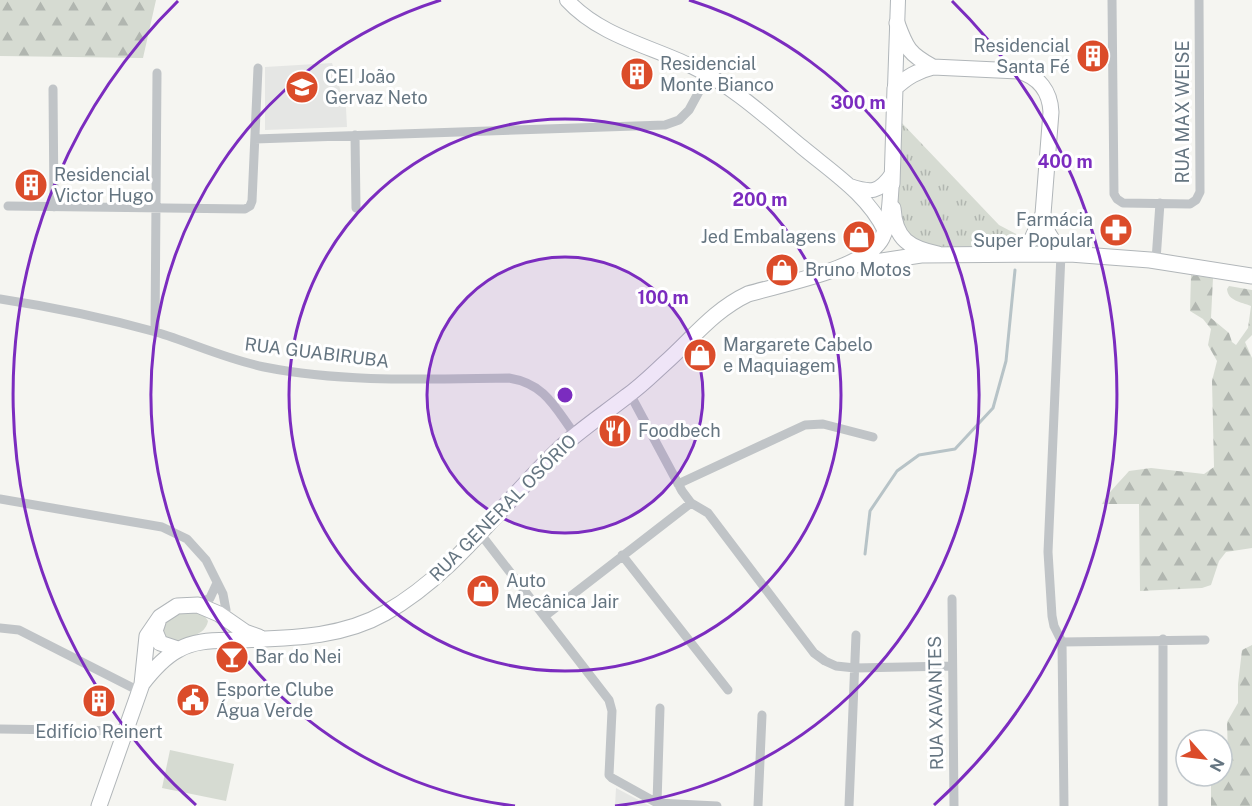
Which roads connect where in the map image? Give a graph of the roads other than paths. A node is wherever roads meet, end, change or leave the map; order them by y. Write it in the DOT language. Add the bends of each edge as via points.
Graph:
graph roads {
  1 [pos="567,0"];
  2 [pos="898,0"];
  3 [pos="1112,0"];
  4 [pos="1199,0"];
  5 [pos="897,23"];
  6 [pos="933,67"];
  7 [pos="258,68"];
  8 [pos="157,73"];
  9 [pos="708,75"];
  10 [pos="895,88"];
  11 [pos="53,89"];
  12 [pos="355,135"];
  13 [pos="255,139"];
  14 [pos="892,174"];
  15 [pos="848,185"];
  16 [pos="1160,203"];
  17 [pos="8,206"];
  18 [pos="54,207"];
  19 [pos="156,208"];
  20 [pos="356,208"];
  21 [pos="1043,213"];
  22 [pos="885,231"];
  23 [pos="938,254"];
  24 [pos="1014,254"];
  25 [pos="1061,254"];
  26 [pos="921,255"];
  27 [pos="1156,260"];
  28 [pos="842,267"];
  29 [pos="1252,276"];
  30 [pos="0,299"];
  31 [pos="155,332"];
  32 [pos="630,394"];
  33 [pos="576,436"];
  34 [pos="873,437"];
  35 [pos="678,484"];
  36 [pos="0,499"];
  37 [pos="691,503"];
  38 [pos="479,532"];
  39 [pos="622,555"];
  40 [pos="217,583"];
  41 [pos="952,599"];
  42 [pos="213,615"];
  43 [pos="545,616"];
  44 [pos="160,617"];
  45 [pos="0,628"];
  46 [pos="855,635"];
  47 [pos="267,639"];
  48 [pos="1163,639"];
  49 [pos="1205,640"];
  50 [pos="197,642"];
  51 [pos="1062,642"];
  52 [pos="178,649"];
  53 [pos="952,666"];
  54 [pos="855,668"];
  55 [pos="140,687"];
  56 [pos="728,690"];
  57 [pos="660,708"];
  58 [pos="762,715"];
  59 [pos="0,729"];
  60 [pos="125,731"];
  61 [pos="657,803"];
  62 [pos="99,806"];
  63 [pos="717,806"];
  64 [pos="758,806"];
  65 [pos="849,806"];
  66 [pos="954,806"];
  67 [pos="1064,806"];
  68 [pos="1163,806"];
  1 -- 9 [label="main road" via="617,35"];
  2 -- 5 [label="main road"];
  3 -- 16 [label="street" via="1114,194 1123,202"];
  4 -- 16 [label="street, RUA MAX WEISE" via="1200,192 1190,204"];
  5 -- 6 [label="main road" via="909,51"];
  5 -- 10 [label="main road"];
  6 -- 10 [label="main road" via="911,75"];
  6 -- 21 [label="main road" via="1019,71 1042,84 1052,112"];
  7 -- 13 [label="street"];
  8 -- 19 [label="street"];
  9 -- 12 [label="street" via="689,110 679,120 665,125"];
  9 -- 15 [label="main road"];
  10 -- 14 [label="main road"];
  11 -- 18 [label="street"];
  12 -- 13 [label="street"];
  12 -- 20 [label="street"];
  13 -- 19 [label="street" via="250,206"];
  14 -- 15 [label="main road" via="885,185 875,190"];
  14 -- 22 [label="main road"];
  14 -- 23 [label="main road, RUA GENERAL OSÓRIO" via="893,213 899,234 913,246"];
  15 -- 22 [label="main road" via="873,210"];
  16 -- 27 [label="street, RUA MAX WEISE"];
  17 -- 18 [label="street"];
  18 -- 19 [label="street"];
  19 -- 31 [label="street"];
  21 -- 24 [label="main road" via="1032,239"];
  21 -- 25 [label="main road" via="1048,233"];
  22 -- 26 [label="main road" via="899,246"];
  22 -- 28 [label="main road, RUA GENERAL OSÓRIO" via="874,249"];
  23 -- 24 [label="main road, RUA GENERAL OSÓRIO"];
  23 -- 26 [label="main road, RUA GENERAL OSÓRIO"];
  24 -- 25 [label="main road, RUA GENERAL OSÓRIO"];
  25 -- 27 [label="main road, RUA GENERAL OSÓRIO"];
  25 -- 51 [label="street" via="1048,552 1052,616"];
  26 -- 28 [label="main road, RUA GENERAL OSÓRIO"];
  27 -- 29 [label="main road, RUA GENERAL OSÓRIO"];
  28 -- 32 [label="main road, RUA GENERAL OSÓRIO" via="734,300"];
  30 -- 31 [label="street, RUA GUABIRUBA"];
  31 -- 33 [label="street, RUA GUABIRUBA" via="266,367 368,379 524,380 542,391"];
  32 -- 33 [label="main road, RUA GENERAL OSÓRIO"];
  32 -- 35 [label="street"];
  33 -- 38 [label="main road, RUA GENERAL OSÓRIO"];
  34 -- 35 [label="street" via="823,424 805,425"];
  35 -- 37 [label="street"];
  36 -- 40 [label="street" via="162,527 188,539 206,560"];
  37 -- 39 [label="street"];
  37 -- 54 [label="street" via="708,513 814,653 836,666"];
  38 -- 43 [label="street"];
  38 -- 47 [label="main road, RUA GENERAL OSÓRIO" via="436,577 384,614 325,634"];
  39 -- 43 [label="street"];
  39 -- 56 [label="street"];
  40 -- 42 [label="street" via="210,598"];
  40 -- 42 [label="street" via="226,602"];
  41 -- 53 [label="street, RUA XAVANTES"];
  42 -- 44 [label="main road" via="177,606"];
  42 -- 47 [label="main road, RUA GENERAL OSÓRIO"];
  42 -- 50 [label="main road" via="209,635"];
  43 -- 61 [label="street" via="609,700 609,775"];
  44 -- 52 [label="main road" via="155,631 160,643"];
  44 -- 55 [label="main road, RUA GENERAL OSÓRIO" via="147,636"];
  45 -- 55 [label="street" via="19,630"];
  46 -- 54 [label="street"];
  47 -- 50 [label="main road, RUA GENERAL OSÓRIO"];
  48 -- 49 [label="street"];
  48 -- 51 [label="street"];
  48 -- 68 [label="street"];
  50 -- 52 [label="main road, RUA GENERAL OSÓRIO"];
  51 -- 67 [label="street"];
  52 -- 55 [label="main road, RUA GENERAL OSÓRIO"];
  53 -- 54 [label="street"];
  53 -- 66 [label="street, RUA XAVANTES"];
  54 -- 65 [label="street"];
  55 -- 60 [label="main road, RUA GENERAL OSÓRIO"];
  57 -- 61 [label="street"];
  58 -- 64 [label="street"];
  59 -- 60 [label="street"];
  60 -- 62 [label="main road, RUA GENERAL OSÓRIO"];
  61 -- 63 [label="street"];
}
